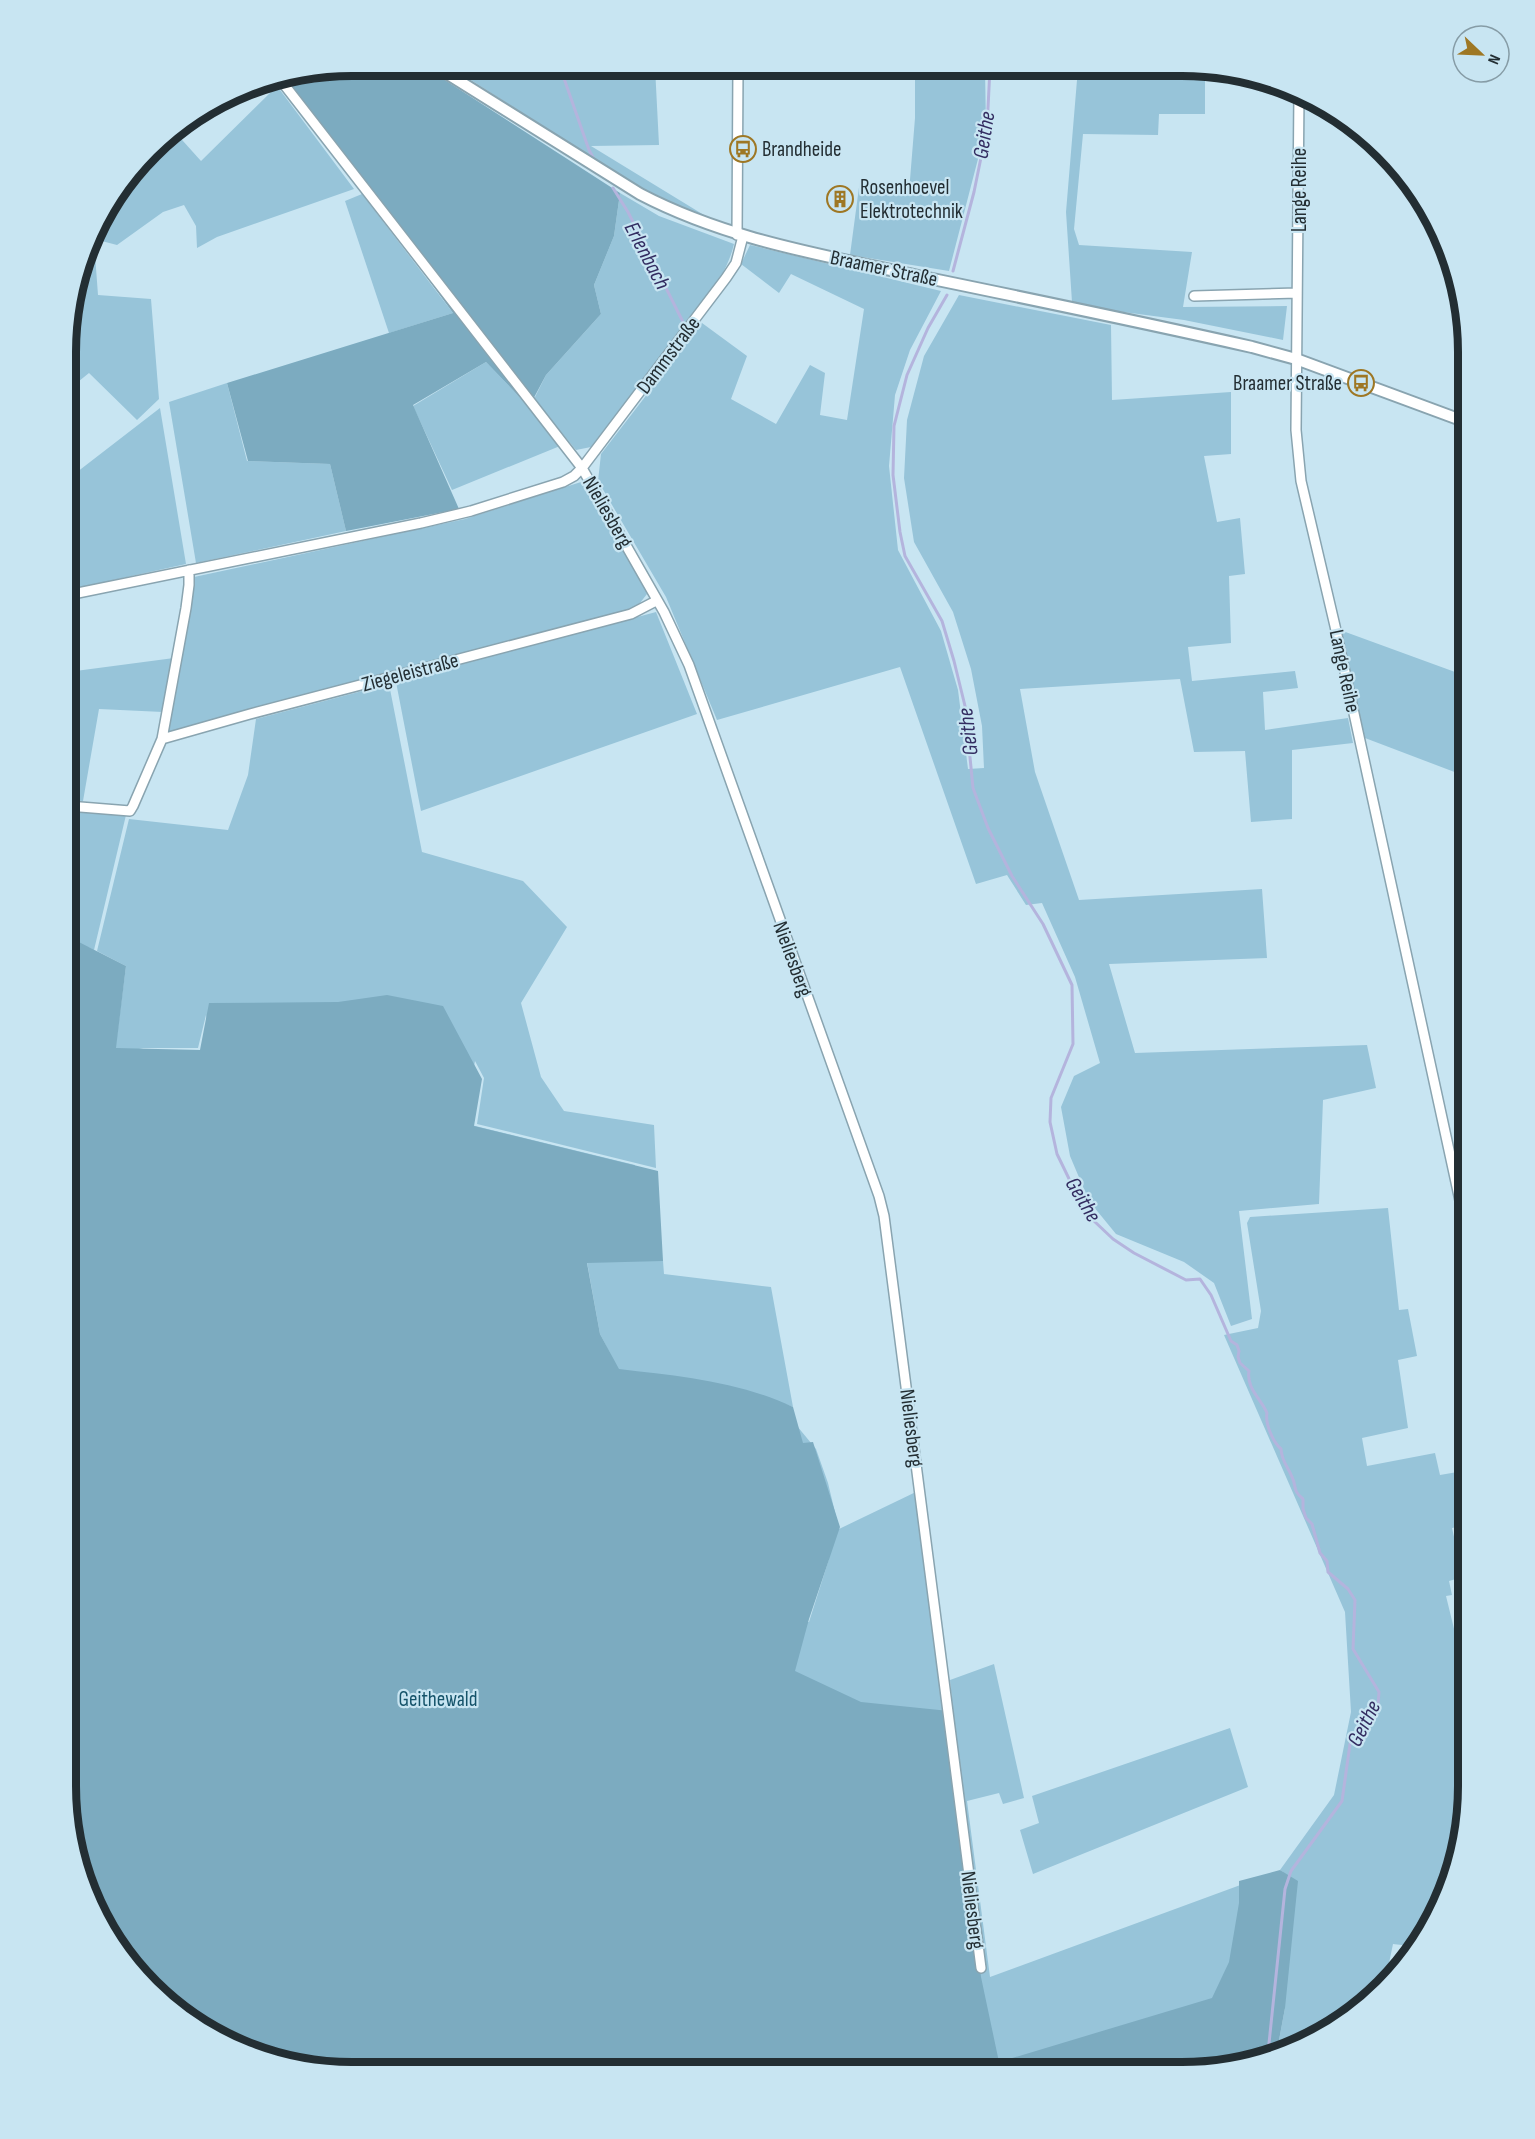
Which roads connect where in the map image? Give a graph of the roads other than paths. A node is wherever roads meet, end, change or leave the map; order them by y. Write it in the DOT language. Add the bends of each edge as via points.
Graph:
graph roads {
  1 [pos="451,76"];
  2 [pos="738,76"];
  3 [pos="285,85"];
  4 [pos="1299,103"];
  5 [pos="740,235"];
  6 [pos="1297,293"];
  7 [pos="1194,296"];
  8 [pos="1296,359"];
  9 [pos="1458,419"];
  10 [pos="582,468"];
  11 [pos="189,570"];
  12 [pos="76,593"];
  13 [pos="656,601"];
  14 [pos="162,740"];
  15 [pos="76,807"];
  16 [pos="1458,1191"];
  17 [pos="981,1968"];
  1 -- 5 [label="street, Braamer Straße" via="640,194 688,217"];
  2 -- 5 [label="street"];
  3 -- 10 [label="street, Nieliesberg"];
  4 -- 6 [label="street, Lange Reihe"];
  5 -- 8 [label="street, Braamer Straße"];
  5 -- 10 [label="street, Dammstraße" via="735,263 726,278"];
  6 -- 7 [label="street"];
  6 -- 8 [label="street, Lange Reihe"];
  8 -- 9 [label="street, Braamer Straße"];
  8 -- 16 [label="street, Lange Reihe" via="1300,481"];
  10 -- 11 [label="street" via="563,482 471,511"];
  10 -- 13 [label="street, Nieliesberg"];
  11 -- 12 [label="street"];
  11 -- 14 [label="street"];
  13 -- 14 [label="street, Ziegeleistraße" via="630,614"];
  13 -- 17 [label="street, Nieliesberg" via="689,665 884,1216"];
  14 -- 15 [label="street" via="130,810"];
}
